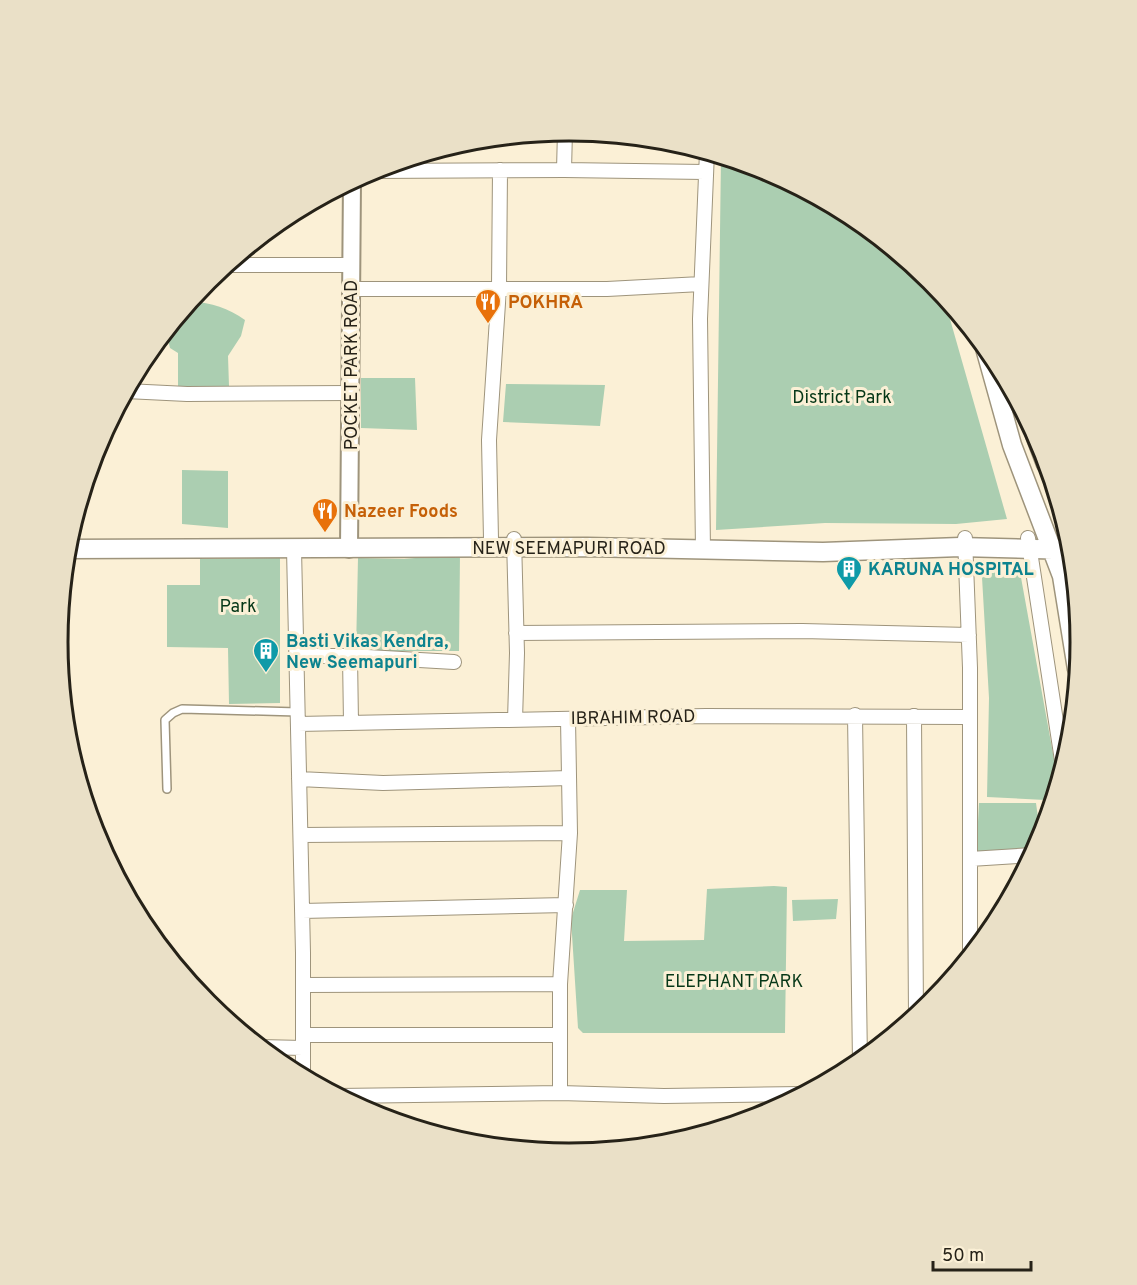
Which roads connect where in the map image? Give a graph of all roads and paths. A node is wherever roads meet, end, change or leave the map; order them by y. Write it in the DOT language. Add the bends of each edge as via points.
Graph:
graph roads {
  1 [pos="565,141"];
  2 [pos="706,161"];
  3 [pos="500,170"];
  4 [pos="564,170"];
  5 [pos="400,171"];
  6 [pos="705,172"];
  7 [pos="352,191"];
  8 [pos="239,265"];
  9 [pos="351,265"];
  10 [pos="701,284"];
  11 [pos="499,288"];
  12 [pos="351,289"];
  13 [pos="994,380"];
  14 [pos="135,392"];
  15 [pos="351,393"];
  16 [pos="490,538"];
  17 [pos="1059,540"];
  18 [pos="78,541"];
  19 [pos="513,543"];
  20 [pos="966,543"];
  21 [pos="1028,543"];
  22 [pos="1049,543"];
  23 [pos="350,544"];
  24 [pos="703,545"];
  25 [pos="1060,547"];
  26 [pos="76,549"];
  27 [pos="294,549"];
  28 [pos="1068,615"];
  29 [pos="516,633"];
  30 [pos="969,635"];
  31 [pos="296,656"];
  32 [pos="350,656"];
  33 [pos="454,662"];
  34 [pos="855,715"];
  35 [pos="914,716"];
  36 [pos="968,717"];
  37 [pos="298,718"];
  38 [pos="568,719"];
  39 [pos="515,720"];
  40 [pos="351,723"];
  41 [pos="1059,743"];
  42 [pos="568,778"];
  43 [pos="299,779"];
  44 [pos="167,789"];
  45 [pos="570,833"];
  46 [pos="301,835"];
  47 [pos="1022,856"];
  48 [pos="970,859"];
  49 [pos="566,905"];
  50 [pos="302,911"];
  51 [pos="970,942"];
  52 [pos="560,984"];
  53 [pos="303,985"];
  54 [pos="916,1003"];
  55 [pos="559,1035"];
  56 [pos="303,1041"];
  57 [pos="271,1045"];
  58 [pos="860,1050"];
  59 [pos="303,1067"];
  60 [pos="560,1093"];
  61 [pos="785,1094"];
  62 [pos="356,1096"];
  1 -- 4 [label="street"];
  2 -- 6 [label="street"];
  3 -- 4 [label="street"];
  3 -- 5 [label="street"];
  3 -- 11 [label="street"];
  4 -- 6 [label="street"];
  6 -- 10 [label="street"];
  7 -- 9 [label="street, POCKET PARK ROAD"];
  8 -- 9 [label="street"];
  9 -- 12 [label="street, POCKET PARK ROAD"];
  10 -- 11 [label="street" via="607,289"];
  10 -- 24 [label="street"];
  11 -- 12 [label="street"];
  11 -- 16 [label="street" via="489,440"];
  12 -- 15 [label="street, POCKET PARK ROAD"];
  13 -- 22 [label="main road" via="1012,445"];
  14 -- 15 [label="street"];
  15 -- 23 [label="street, POCKET PARK ROAD"];
  16 -- 19 [label="main road, NEW SEEMAPURI ROAD"];
  16 -- 23 [label="main road, NEW SEEMAPURI ROAD"];
  17 -- 22 [label="main road, NEW SEEMAPURI ROAD"];
  18 -- 23 [label="main road, NEW SEEMAPURI ROAD"];
  19 -- 23 [label="main road, NEW SEEMAPURI ROAD"];
  19 -- 24 [label="main road, NEW SEEMAPURI ROAD"];
  19 -- 29 [label="street"];
  20 -- 21 [label="main road, NEW SEEMAPURI ROAD"];
  20 -- 24 [label="main road, NEW SEEMAPURI ROAD"];
  20 -- 30 [label="street"];
  21 -- 22 [label="main road, NEW SEEMAPURI ROAD"];
  21 -- 41 [label="street"];
  22 -- 25 [label="main road, NEW SEEMAPURI ROAD"];
  22 -- 28 [label="main road" via="1062,576"];
  23 -- 27 [label="main road, NEW SEEMAPURI ROAD"];
  26 -- 27 [label="main road, NEW SEEMAPURI ROAD"];
  27 -- 31 [label="street"];
  29 -- 30 [label="street" via="627,630"];
  29 -- 39 [label="street"];
  30 -- 36 [label="street"];
  31 -- 32 [label="street"];
  31 -- 37 [label="street"];
  32 -- 33 [label="street"];
  32 -- 40 [label="street"];
  34 -- 35 [label="street, IBRAHIM ROAD"];
  34 -- 38 [label="street, IBRAHIM ROAD"];
  34 -- 58 [label="street"];
  35 -- 36 [label="street, IBRAHIM ROAD"];
  35 -- 54 [label="street"];
  36 -- 48 [label="street"];
  37 -- 40 [label="street, IBRAHIM ROAD"];
  37 -- 43 [label="street"];
  37 -- 44 [label="lane" via="182,709 173,712 165,720"];
  38 -- 39 [label="street, IBRAHIM ROAD"];
  38 -- 42 [label="street"];
  39 -- 40 [label="street, IBRAHIM ROAD"];
  42 -- 43 [label="street" via="382,783"];
  42 -- 45 [label="street"];
  43 -- 46 [label="street"];
  45 -- 46 [label="street"];
  45 -- 49 [label="street"];
  46 -- 50 [label="street"];
  47 -- 48 [label="street"];
  48 -- 51 [label="street"];
  49 -- 50 [label="street"];
  49 -- 52 [label="street"];
  50 -- 53 [label="street"];
  52 -- 53 [label="street"];
  52 -- 55 [label="street"];
  53 -- 56 [label="street"];
  55 -- 56 [label="street"];
  55 -- 60 [label="street"];
  56 -- 57 [label="street"];
  56 -- 59 [label="street"];
  60 -- 61 [label="street"];
  60 -- 62 [label="street"];
}
